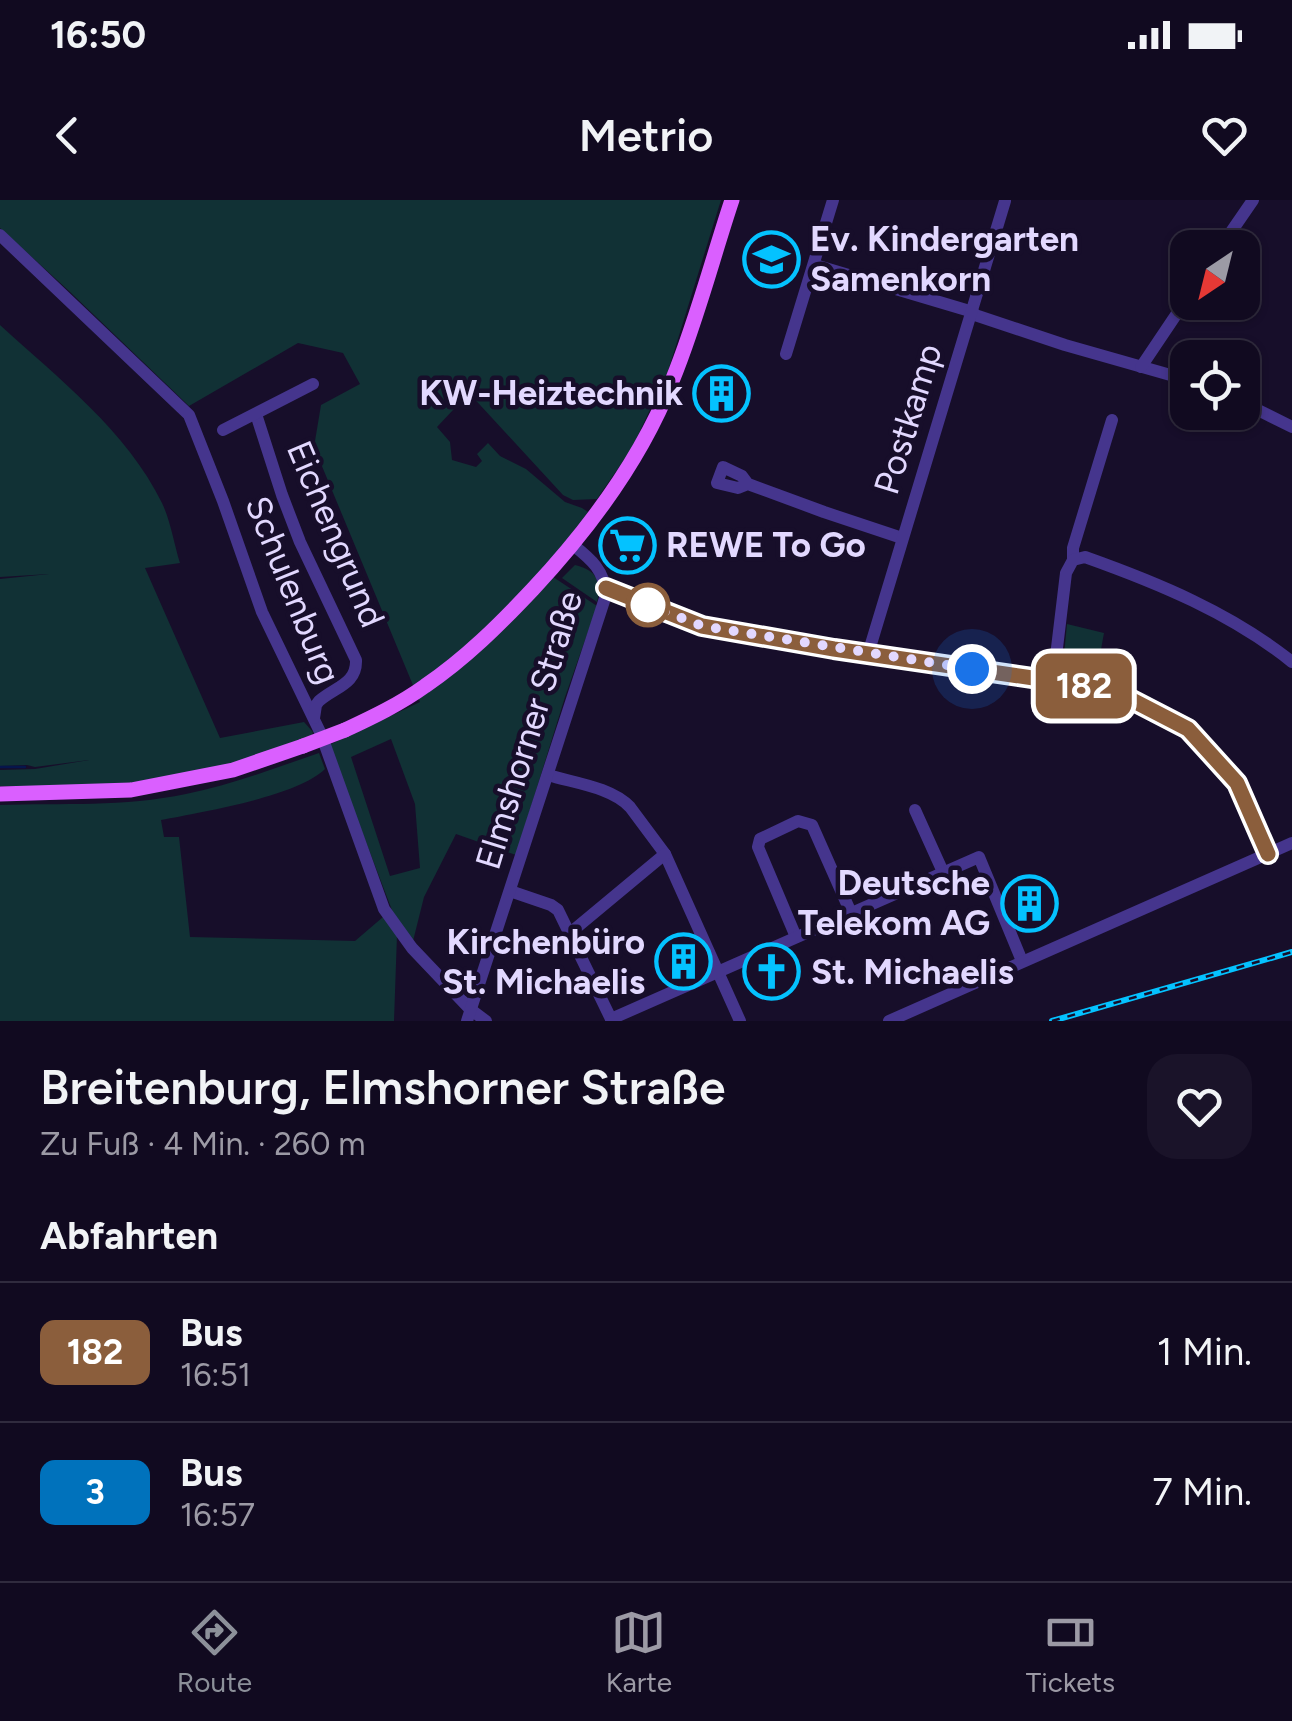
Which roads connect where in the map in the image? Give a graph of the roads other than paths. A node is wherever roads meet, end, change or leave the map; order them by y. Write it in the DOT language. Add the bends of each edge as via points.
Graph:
graph roads {
  1 [pos="732,200"];
  2 [pos="833,200"];
  3 [pos="1253,200"];
  4 [pos="1005,201"];
  5 [pos="1232,230"];
  6 [pos="0,235"];
  7 [pos="815,265"];
  8 [pos="972,313"];
  9 [pos="1172,320"];
  10 [pos="786,354"];
  11 [pos="1141,366"];
  12 [pos="1170,375"];
  13 [pos="314,384"];
  14 [pos="1260,411"];
  15 [pos="256,414"];
  16 [pos="1112,420"];
  17 [pos="1292,427"];
  18 [pos="224,430"];
  19 [pos="748,484"];
  20 [pos="902,538"];
  21 [pos="573,545"];
  22 [pos="1074,560"];
  23 [pos="606,588"];
  24 [pos="868,654"];
  25 [pos="1292,662"];
  26 [pos="1053,681"];
  27 [pos="314,718"];
  28 [pos="548,775"];
  29 [pos="0,794"];
  30 [pos="914,810"];
  31 [pos="1292,843"];
  32 [pos="666,854"];
  33 [pos="1268,854"];
  34 [pos="942,872"];
  35 [pos="510,890"];
  36 [pos="850,912"];
  37 [pos="570,933"];
  38 [pos="796,937"];
  39 [pos="1022,962"];
  40 [pos="718,971"];
  41 [pos="469,1015"];
  42 [pos="612,1020"];
  43 [pos="486,1021"];
  44 [pos="740,1021"];
  45 [pos="889,1021"];
  1 -- 21 [label="main road, Elmshorner Straße" via="672,382 629,468"];
  2 -- 7 [label="street"];
  3 -- 5 [label="street"];
  4 -- 8 [label="street, Postkamp"];
  6 -- 27 [label="street, Schulenburg" via="189,415 258,603"];
  7 -- 8 [label="street"];
  7 -- 10 [label="street"];
  8 -- 11 [label="street"];
  8 -- 20 [label="street, Postkamp"];
  9 -- 11 [label="street"];
  11 -- 12 [label="street"];
  13 -- 15 [label="street, Eichengrund"];
  14 -- 17 [label="street"];
  15 -- 18 [label="street, Eichengrund"];
  15 -- 27 [label="street, Eichengrund" via="300,542 356,660 353,676 322,698"];
  16 -- 22 [label="street"];
  19 -- 20 [label="street"];
  20 -- 24 [label="street, Postkamp"];
  21 -- 23 [label="street, Elmshorner Straße" via="599,569"];
  21 -- 29 [label="main road, bridge" via="462,659 345,730 233,770 166,784"];
  22 -- 25 [label="street" via="1085,557 1153,582 1212,610"];
  22 -- 26 [label="street" via="1066,573"];
  23 -- 24 [label="street" via="702,626"];
  23 -- 28 [label="street, Elmshorner Straße"];
  24 -- 26 [label="street"];
  26 -- 33 [label="street" via="1130,699 1188,729 1237,783"];
  27 -- 41 [label="street, Schulenburg" via="388,917"];
  28 -- 32 [label="street" via="619,797"];
  28 -- 35 [label="street, Elmshorner Straße"];
  30 -- 34 [label="street"];
  31 -- 33 [label="street"];
  32 -- 37 [label="street"];
  32 -- 40 [label="street"];
  33 -- 39 [label="street"];
  34 -- 36 [label="street"];
  34 -- 39 [label="street" via="979,856"];
  35 -- 37 [label="street" via="555,908"];
  35 -- 41 [label="street, Elmshorner Straße"];
  36 -- 38 [label="street"];
  36 -- 38 [label="street" via="812,825 798,822 760,839"];
  37 -- 42 [label="street"];
  38 -- 40 [label="street"];
  39 -- 45 [label="street"];
  40 -- 42 [label="street"];
  40 -- 44 [label="street"];
  41 -- 43 [label="street, Schulenburg"];
}
